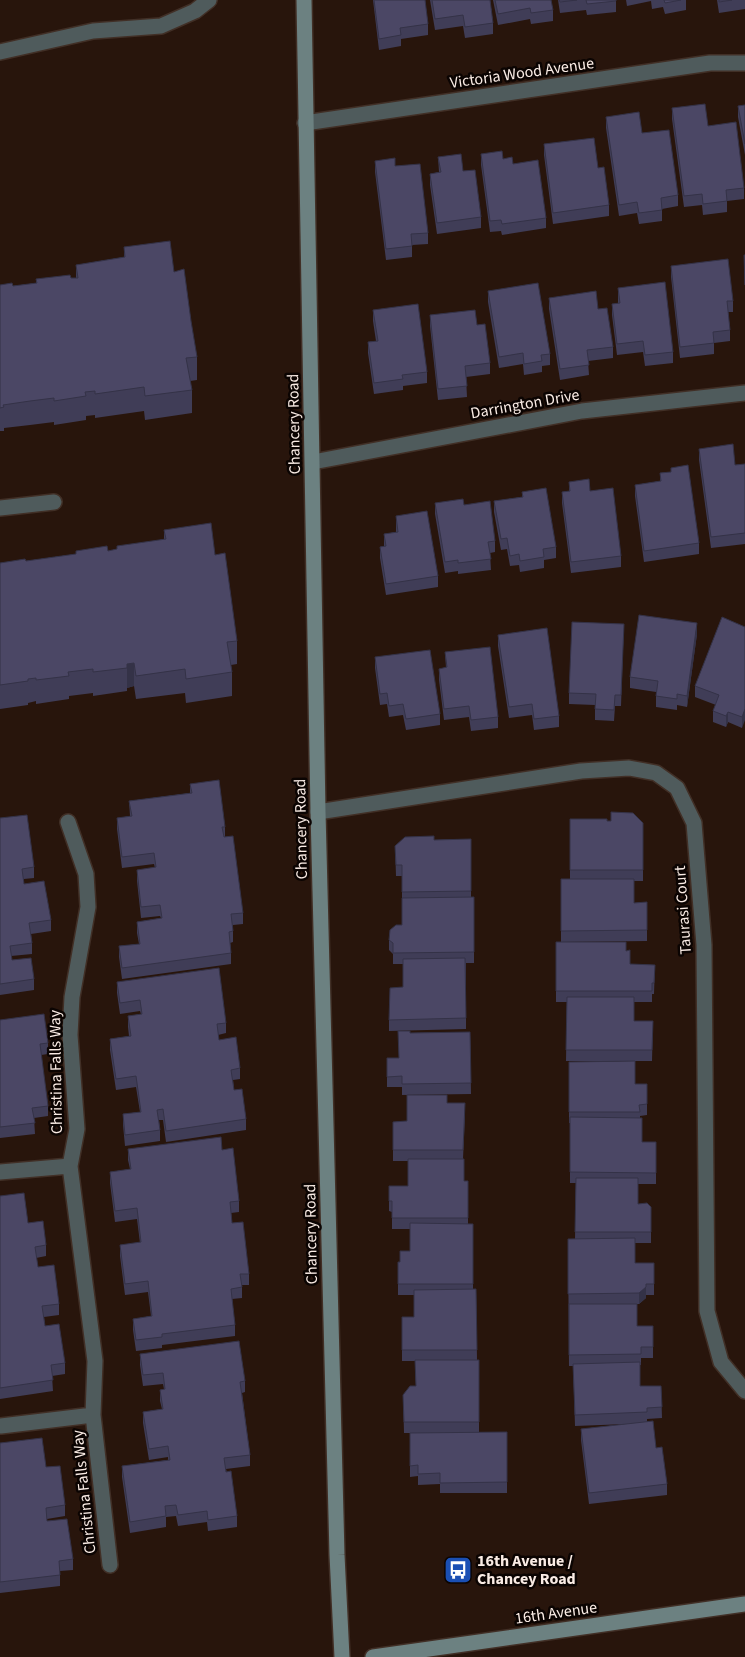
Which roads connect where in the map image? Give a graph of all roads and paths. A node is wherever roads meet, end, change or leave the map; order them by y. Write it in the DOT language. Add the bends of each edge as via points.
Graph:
graph roads {
  1 [pos="209,0"];
  2 [pos="304,0"];
  3 [pos="0,52"];
  4 [pos="745,63"];
  5 [pos="305,123"];
  6 [pos="745,393"];
  7 [pos="313,462"];
  8 [pos="54,502"];
  9 [pos="0,508"];
  10 [pos="318,812"];
  11 [pos="68,822"];
  12 [pos="70,1166"];
  13 [pos="0,1172"];
  14 [pos="745,1391"];
  15 [pos="93,1415"];
  16 [pos="1,1426"];
  17 [pos="110,1565"];
  18 [pos="745,1604"];
  19 [pos="342,1657"];
  20 [pos="372,1657"];
  1 -- 3 [label="street" via="195,11 161,26 93,31"];
  2 -- 5 [label="street, Chancery Road"];
  4 -- 5 [label="street, Victoria Wood Avenue" via="710,63"];
  5 -- 7 [label="street, Chancery Road"];
  6 -- 7 [label="street, Darrington Drive" via="582,411"];
  7 -- 10 [label="street, Chancery Road"];
  8 -- 9 [label="street"];
  10 -- 14 [label="street, Taurasi Court" via="581,771 629,768 647,771 656,773 677,788 694,823 704,945 707,1310 721,1362"];
  10 -- 19 [label="street, Chancery Road"];
  11 -- 12 [label="street, Christina Falls Way" via="86,874 88,907 70,1025 77,1129"];
  12 -- 13 [label="street"];
  12 -- 15 [label="street, Christina Falls Way" via="95,1361"];
  15 -- 16 [label="street, Christina Falls Way"];
  15 -- 17 [label="street, Christina Falls Way"];
  18 -- 20 [label="street, 16th Avenue"];
}
